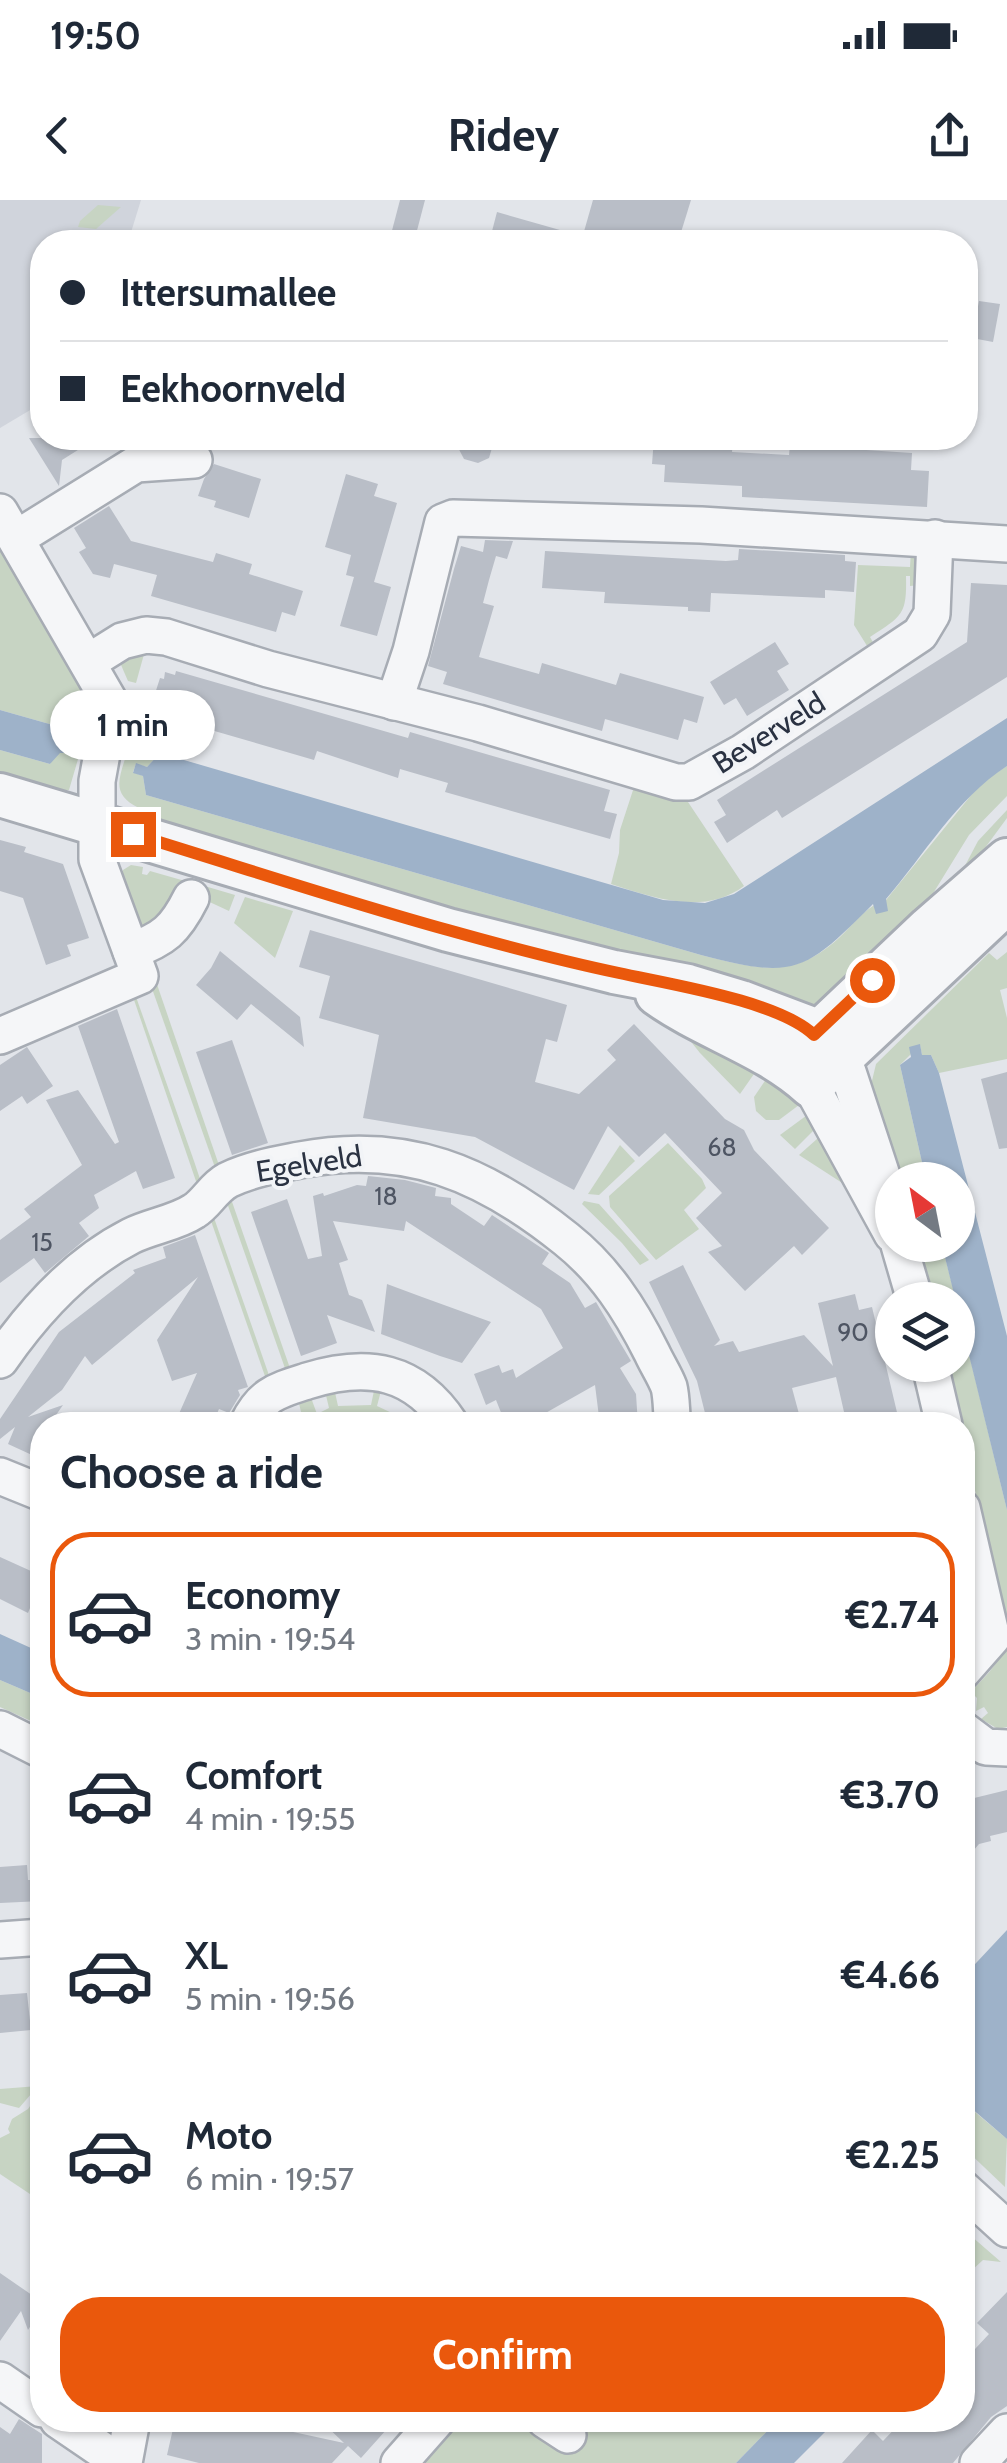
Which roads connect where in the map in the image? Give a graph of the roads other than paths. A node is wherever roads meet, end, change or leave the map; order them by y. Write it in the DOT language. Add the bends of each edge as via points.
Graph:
graph roads {
  1 [pos="194,460"];
  2 [pos="8,525"];
  3 [pos="936,538"];
  4 [pos="1007,544"];
  5 [pos="90,661"];
  6 [pos="394,702"];
  7 [pos="0,794"];
  8 [pos="96,823"];
  9 [pos="1007,860"];
  10 [pos="190,898"];
  11 [pos="1007,902"];
  12 [pos="136,963"];
  13 [pos="0,1036"];
  14 [pos="813,1061"];
  15 [pos="878,1162"];
  16 [pos="875,1197"];
  17 [pos="0,1360"];
  18 [pos="934,1382"];
  19 [pos="256,1412"];
  20 [pos="443,1412"];
  21 [pos="671,1412"];
  22 [pos="941,1412"];
  23 [pos="0,1476"];
  24 [pos="30,1488"];
  25 [pos="975,1564"];
  26 [pos="975,1657"];
  27 [pos="0,1729"];
  28 [pos="975,1738"];
  29 [pos="30,1744"];
  30 [pos="1007,1748"];
  31 [pos="30,1938"];
  32 [pos="0,1940"];
  33 [pos="975,2200"];
  34 [pos="1007,2229"];
  35 [pos="0,2380"];
  36 [pos="30,2401"];
  37 [pos="76,2432"];
  38 [pos="129,2432"];
  39 [pos="425,2432"];
  40 [pos="1007,2432"];
  41 [pos="122,2463"];
  42 [pos="398,2463"];
  43 [pos="978,2463"];
  1 -- 2 [label="street" via="136,464"];
  2 -- 5 [label="street"];
  3 -- 4 [label="street"];
  3 -- 6 [label="street, Beverveld" via="932,614 920,634 689,782"];
  3 -- 6 [label="street" via="453,518 443,522"];
  5 -- 6 [label="street, Beverveld" via="122,642 166,637"];
  5 -- 8 [label="street" via="111,704"];
  7 -- 8 [label="street"];
  8 -- 12 [label="street" via="97,859"];
  8 -- 14 [label="street" via="448,930 760,1008 806,1027"];
  9 -- 14 [label="street" via="928,928"];
  10 -- 12 [label="street" via="180,919"];
  11 -- 14 [label="street"];
  12 -- 13 [label="street"];
  14 -- 15 [label="street" via="848,1072"];
  14 -- 16 [label="street"];
  17 -- 21 [label="street, Egelveld" via="45,1301 84,1268 129,1237 196,1210 225,1182 260,1168 375,1152 441,1165 484,1184 575,1246 618,1292 668,1387"];
  18 -- 22 [label="street"];
  19 -- 20 [label="street" via="268,1394 353,1370 405,1380"];
  23 -- 24 [label="street"];
  25 -- 26 [label="street" via="992,1638"];
  27 -- 29 [label="street"];
  28 -- 30 [label="street"];
  31 -- 32 [label="street"];
  33 -- 34 [label="street"];
  35 -- 36 [label="street"];
  37 -- 41 [label="street"];
  38 -- 41 [label="street"];
  39 -- 42 [label="street"];
  40 -- 43 [label="street"];
}
